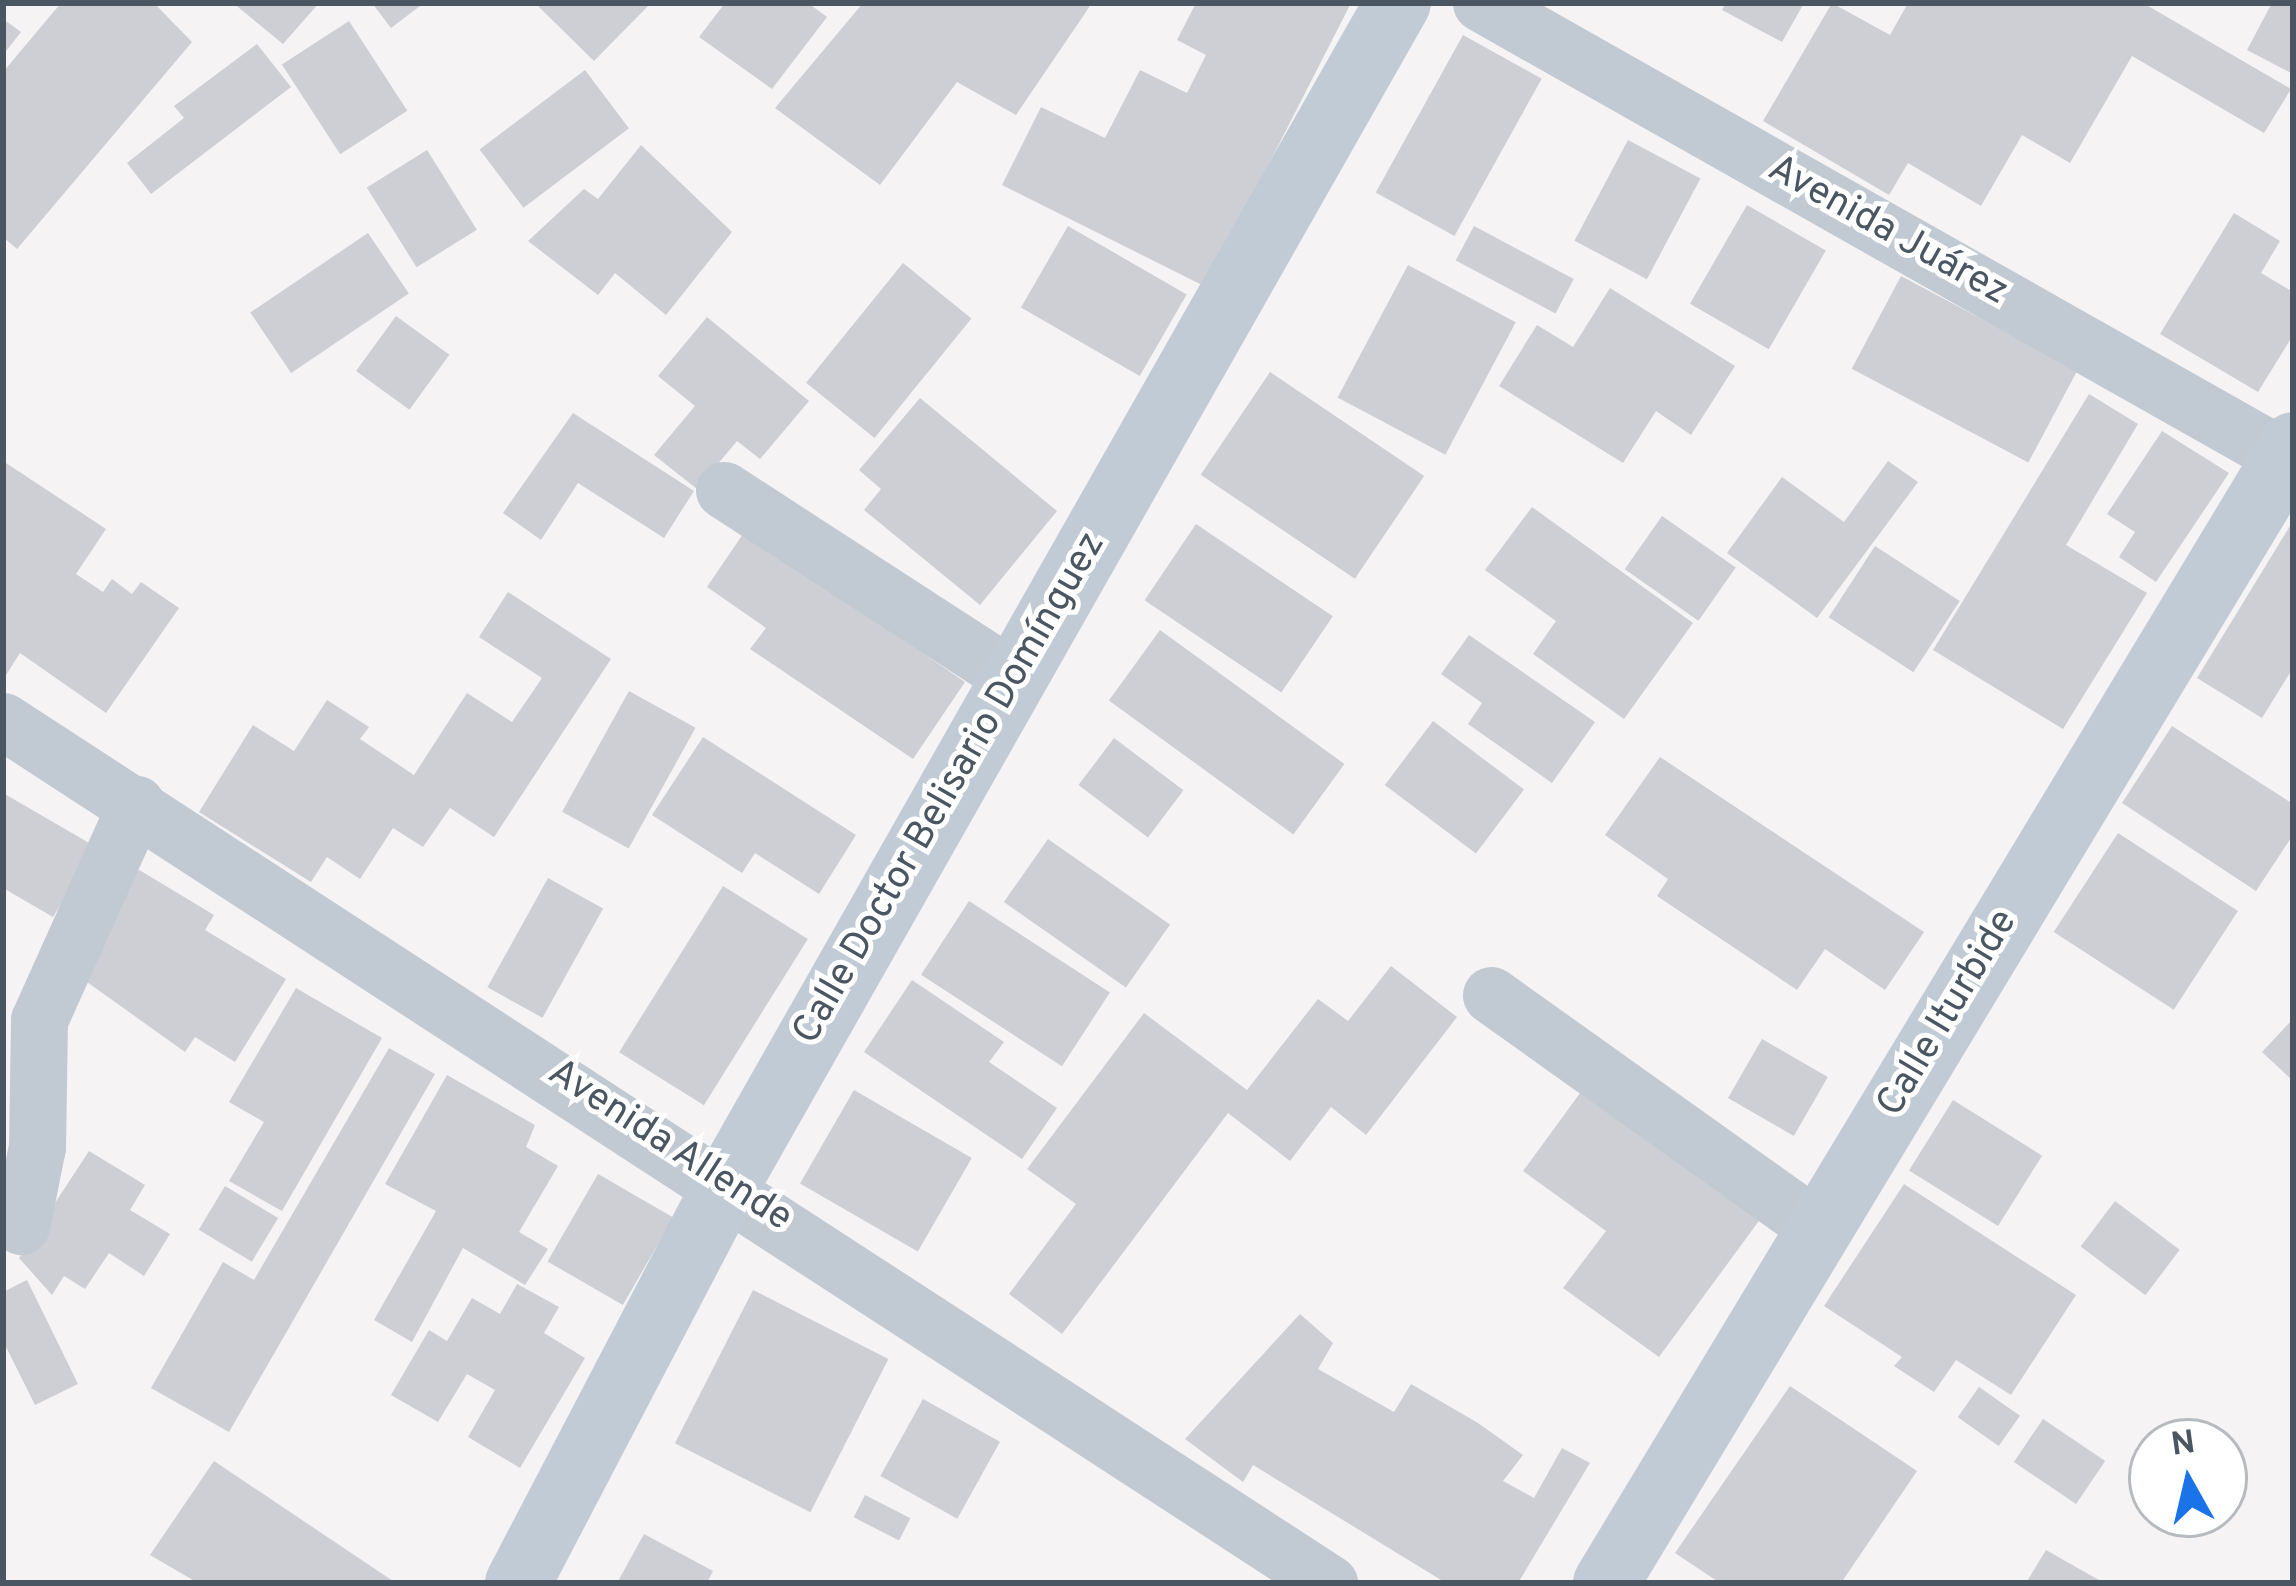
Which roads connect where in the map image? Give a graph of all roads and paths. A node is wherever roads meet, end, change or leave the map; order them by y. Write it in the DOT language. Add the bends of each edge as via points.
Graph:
graph roads {
  1 [pos="1398,3"];
  2 [pos="1481,3"];
  3 [pos="2290,455"];
  4 [pos="724,490"];
  5 [pos="1014,678"];
  6 [pos="3,721"];
  7 [pos="136,804"];
  8 [pos="1491,995"];
  9 [pos="727,1184"];
  10 [pos="21,1226"];
  11 [pos="1819,1229"];
  12 [pos="518,1583"];
  13 [pos="1329,1583"];
  14 [pos="1606,1583"];
  1 -- 5 [label="street, Calle Doctor Belisario Domínguez"];
  2 -- 3 [label="street, Avenida Juárez"];
  3 -- 11 [label="street, Calle Iturbide"];
  4 -- 5 [label="street"];
  5 -- 9 [label="street, Calle Doctor Belisario Domínguez"];
  6 -- 7 [label="street, Avenida Allende"];
  7 -- 9 [label="street, Avenida Allende"];
  7 -- 10 [label="street" via="39,1020 37,1148"];
  8 -- 11 [label="street"];
  9 -- 12 [label="street, Calle Doctor Belisario Domínguez"];
  9 -- 13 [label="street, Avenida Allende"];
  11 -- 14 [label="street, Calle Iturbide"];
}
